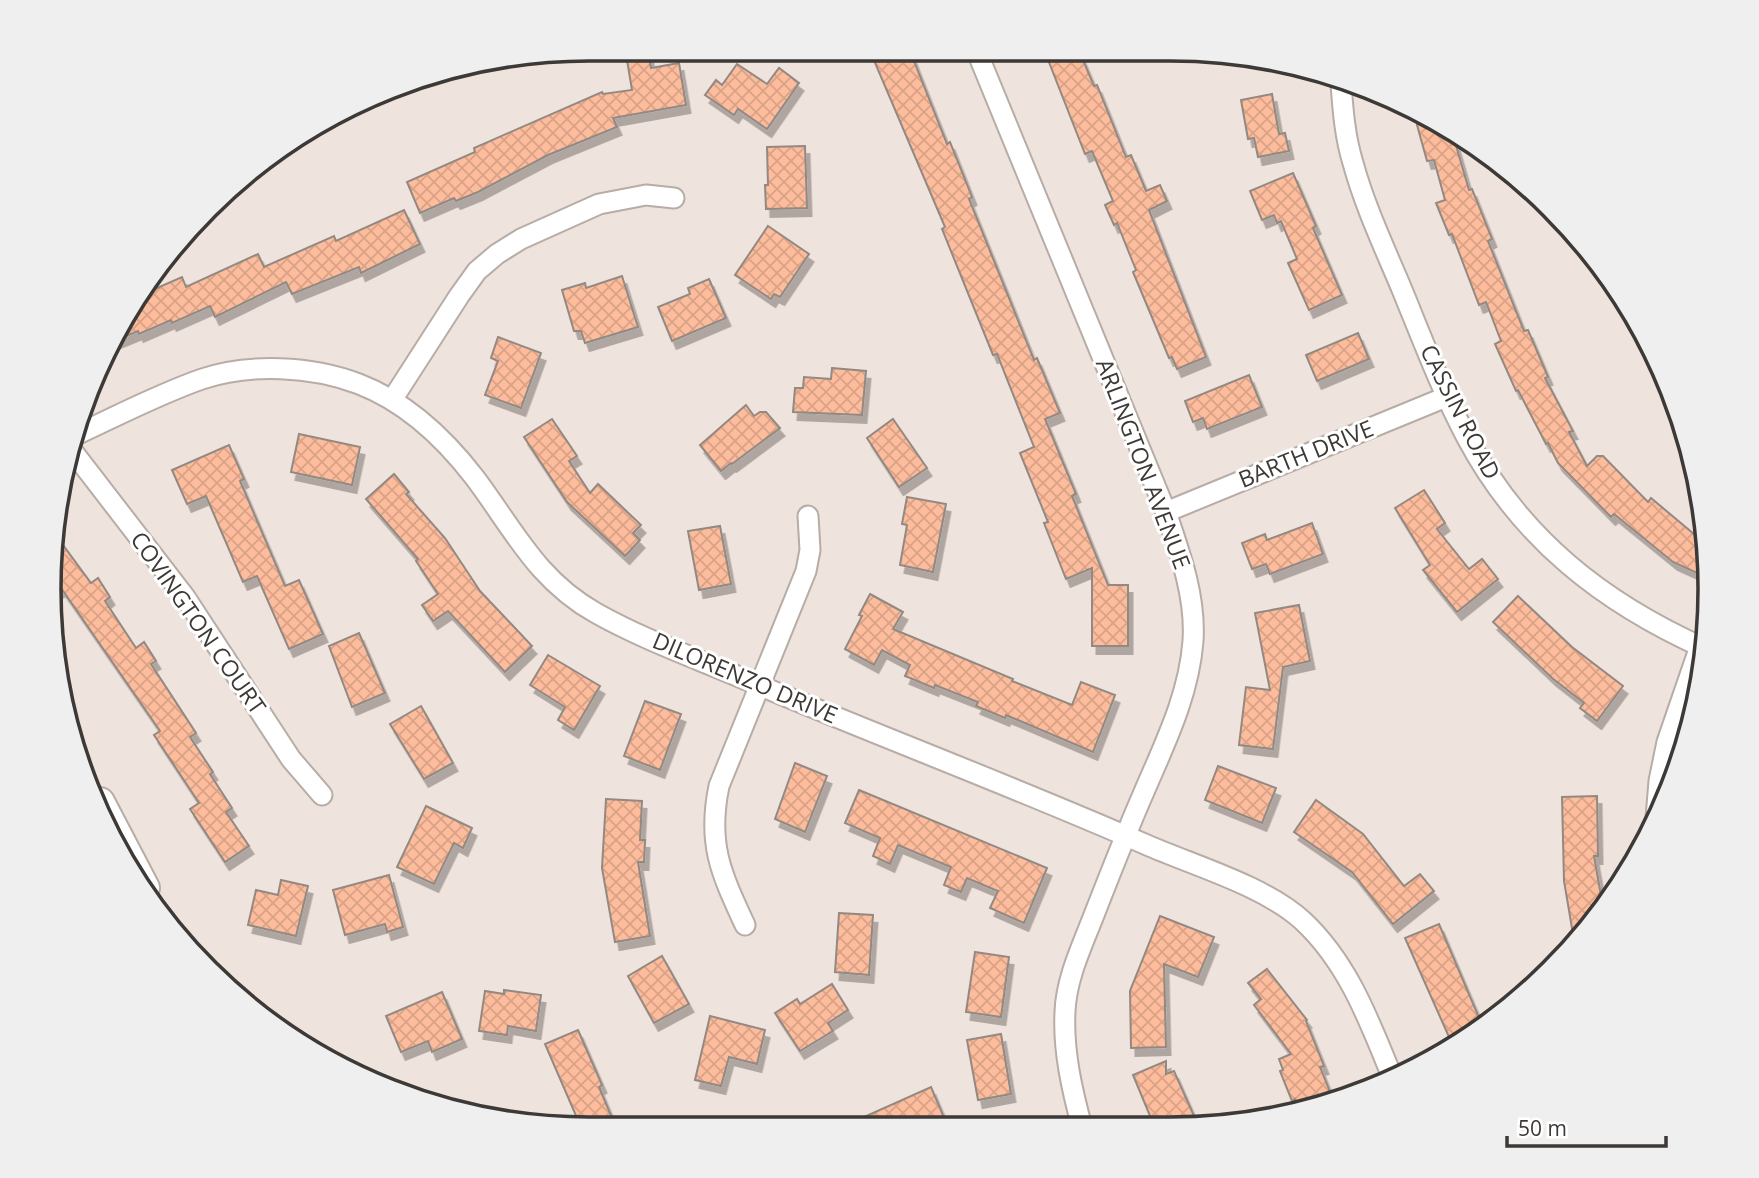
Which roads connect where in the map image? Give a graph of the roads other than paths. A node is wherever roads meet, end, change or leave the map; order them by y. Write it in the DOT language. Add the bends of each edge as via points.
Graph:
graph roads {
  1 [pos="981,61"];
  2 [pos="1341,90"];
  3 [pos="674,198"];
  4 [pos="1447,397"];
  5 [pos="392,400"];
  6 [pos="85,431"];
  7 [pos="78,458"];
  8 [pos="1166,512"];
  9 [pos="808,516"];
  10 [pos="1695,643"];
  11 [pos="1689,683"];
  12 [pos="761,686"];
  13 [pos="1658,790"];
  14 [pos="322,794"];
  15 [pos="1125,835"];
  16 [pos="745,925"];
  17 [pos="1389,1069"];
  18 [pos="1080,1117"];
  1 -- 8 [label="street, ARLINGTON AVENUE"];
  2 -- 4 [label="street, CASSIN ROAD" via="1353,163"];
  3 -- 5 [label="street" via="646,195 599,204 497,254 458,296"];
  4 -- 8 [label="street, BARTH DRIVE"];
  4 -- 10 [label="street, CASSIN ROAD" via="1490,476 1550,550 1631,612"];
  5 -- 6 [label="street, DILORENZO DRIVE" via="324,375 247,371 205,378"];
  5 -- 12 [label="street, DILORENZO DRIVE" via="455,454 544,574 572,599 609,620"];
  7 -- 14 [label="street, COVINGTON COURT" via="185,597 291,760"];
  8 -- 15 [label="street, ARLINGTON AVENUE" via="1188,584 1193,641 1176,717"];
  9 -- 12 [label="street" via="806,571"];
  11 -- 13 [label="street" via="1667,742"];
  12 -- 15 [label="street, DILORENZO DRIVE"];
  12 -- 16 [label="street" via="719,786 713,813 720,864"];
  15 -- 17 [label="street, DILORENZO DRIVE" via="1262,893 1304,922 1347,976"];
  15 -- 18 [label="street, ARLINGTON AVENUE" via="1078,955 1065,1010 1068,1064"];
}
